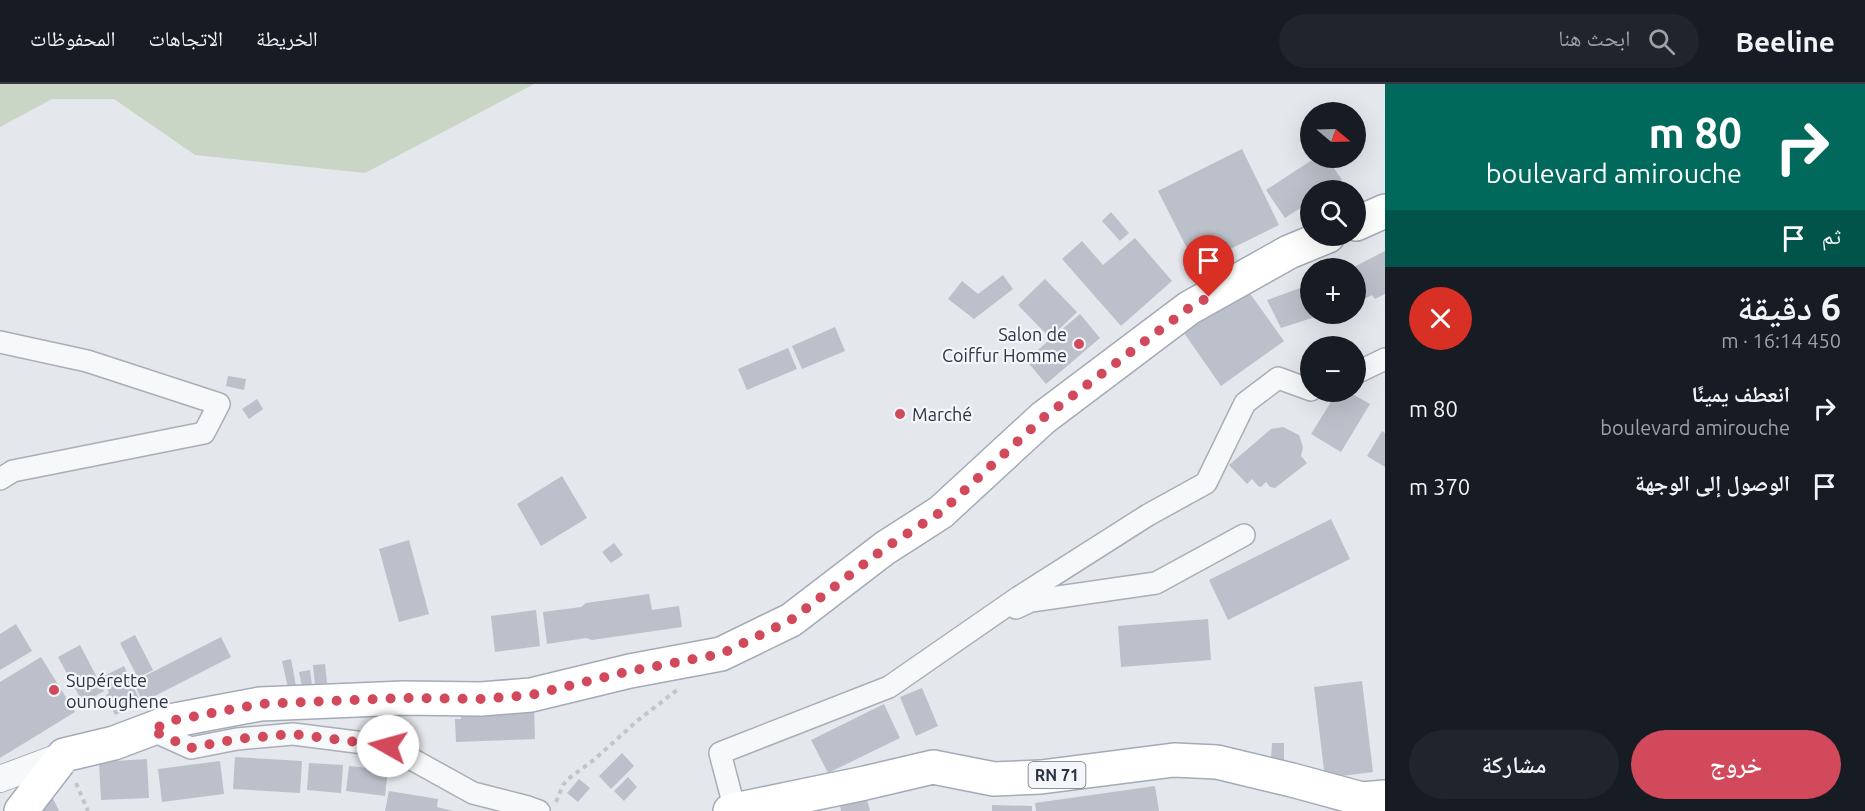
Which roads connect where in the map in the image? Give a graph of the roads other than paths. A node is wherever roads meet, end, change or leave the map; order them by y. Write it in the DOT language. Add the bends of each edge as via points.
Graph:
graph roads {
  1 [pos="1385,211"];
  2 [pos="1366,220"];
  3 [pos="1304,246"];
  4 [pos="0,342"];
  5 [pos="1385,359"];
  6 [pos="1366,368"];
  7 [pos="1300,386"];
  8 [pos="0,479"];
  9 [pos="1244,536"];
  10 [pos="975,627"];
  11 [pos="163,725"];
  12 [pos="64,755"];
  13 [pos="0,779"];
  14 [pos="1385,797"];
  15 [pos="21,811"];
  16 [pos="539,811"];
  17 [pos="733,811"];
  1 -- 2 [label="main road"];
  3 -- 11 [label="main road" via="1189,308 1043,418 941,512 885,548 791,620 721,654 531,695 260,704"];
  4 -- 8 [label="street" via="87,361 219,404 204,433 13,471"];
  5 -- 6 [label="street"];
  7 -- 10 [label="street" via="1278,378 1245,403 1206,483 1138,521"];
  9 -- 10 [label="street" via="1156,583 1031,601"];
  10 -- 17 [label="street" via="889,687 720,753"];
  11 -- 12 [label="main road" via="114,743"];
  11 -- 16 [label="street" via="190,748 293,734 388,746 473,793"];
  12 -- 13 [label="street"];
  12 -- 15 [label="main road"];
  14 -- 17 [label="main road, RN 71" via="1362,800 1217,762 1174,760 1041,777 994,778 933,767"];
}
